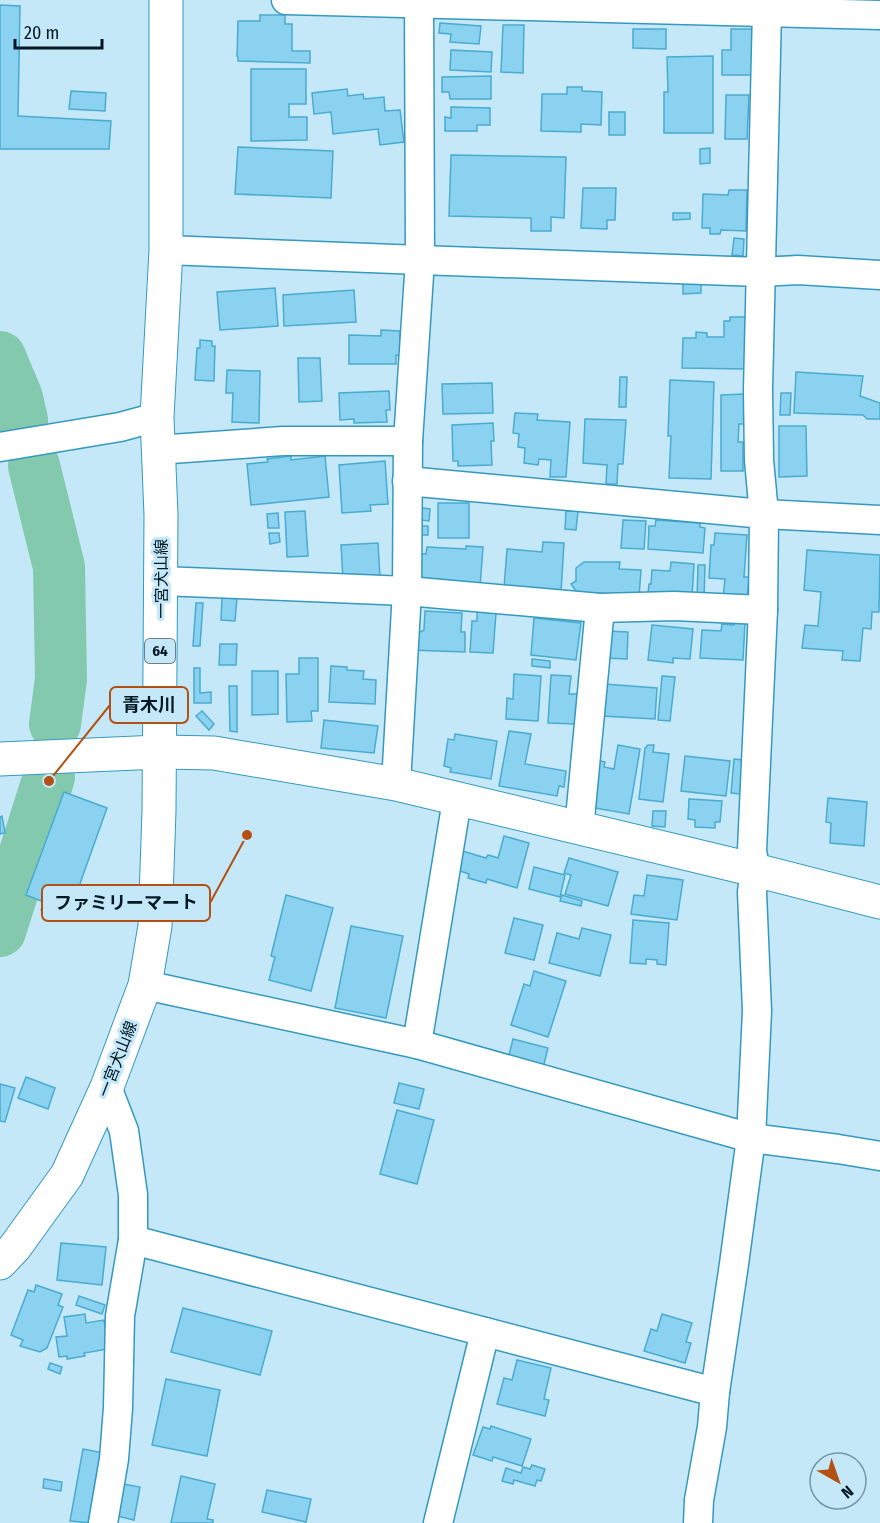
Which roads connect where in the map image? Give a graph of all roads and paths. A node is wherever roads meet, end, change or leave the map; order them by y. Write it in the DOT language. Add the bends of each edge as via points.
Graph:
graph roads {
  1 [pos="166,0"];
  2 [pos="286,0"];
  3 [pos="419,2"];
  4 [pos="769,6"];
  5 [pos="880,15"];
  6 [pos="166,250"];
  7 [pos="420,260"];
  8 [pos="760,272"];
  9 [pos="880,275"];
  10 [pos="157,417"];
  11 [pos="408,441"];
  12 [pos="0,447"];
  13 [pos="157,450"];
  14 [pos="407,481"];
  15 [pos="764,514"];
  16 [pos="880,520"];
  17 [pos="161,581"];
  18 [pos="407,591"];
  19 [pos="600,608"];
  20 [pos="763,610"];
  21 [pos="159,752"];
  22 [pos="0,759"];
  23 [pos="396,784"];
  24 [pos="457,800"];
  25 [pos="579,829"];
  26 [pos="755,870"];
  27 [pos="880,902"];
  28 [pos="145,985"];
  29 [pos="417,1044"];
  30 [pos="107,1087"];
  31 [pos="751,1138"];
  32 [pos="880,1156"];
  33 [pos="133,1240"];
  34 [pos="0,1263"];
  35 [pos="485,1332"];
  36 [pos="715,1392"];
  37 [pos="103,1523"];
  38 [pos="438,1523"];
  39 [pos="699,1523"];
  1 -- 6 [label="main road, 一宮犬山線 / 64"];
  2 -- 3 [label="street"];
  3 -- 4 [label="street"];
  3 -- 7 [label="street"];
  4 -- 5 [label="street"];
  4 -- 8 [label="street"];
  6 -- 7 [label="street"];
  6 -- 10 [label="main road, 一宮犬山線 / 64"];
  7 -- 8 [label="street"];
  7 -- 11 [label="street"];
  8 -- 9 [label="street"];
  8 -- 15 [label="street" via="759,460"];
  10 -- 12 [label="street"];
  10 -- 13 [label="main road, 一宮犬山線 / 64"];
  11 -- 13 [label="street" via="283,441"];
  11 -- 14 [label="street"];
  13 -- 17 [label="main road, 一宮犬山線 / 64"];
  14 -- 15 [label="street"];
  14 -- 18 [label="street"];
  15 -- 16 [label="street"];
  15 -- 20 [label="street"];
  17 -- 18 [label="street"];
  17 -- 21 [label="main road, 一宮犬山線 / 64"];
  18 -- 19 [label="street"];
  18 -- 23 [label="street"];
  19 -- 20 [label="street"];
  19 -- 25 [label="street"];
  20 -- 26 [label="street" via="752,850"];
  21 -- 22 [label="main road"];
  21 -- 23 [label="main road" via="213,753"];
  21 -- 28 [label="main road, 一宮犬山線 / 64" via="155,926"];
  23 -- 24 [label="main road"];
  24 -- 25 [label="main road"];
  24 -- 29 [label="street"];
  25 -- 26 [label="main road"];
  26 -- 27 [label="main road"];
  26 -- 31 [label="street" via="757,1011"];
  28 -- 29 [label="street"];
  28 -- 30 [label="main road, 一宮犬山線 / 64"];
  29 -- 31 [label="street"];
  30 -- 33 [label="street" via="124,1131 133,1195"];
  30 -- 34 [label="main road, 一宮犬山線 / 64" via="67,1175"];
  31 -- 32 [label="street"];
  31 -- 36 [label="street"];
  33 -- 35 [label="street"];
  33 -- 37 [label="street" via="120,1316 114,1459"];
  35 -- 36 [label="street"];
  35 -- 38 [label="street"];
  36 -- 39 [label="street"];
}
